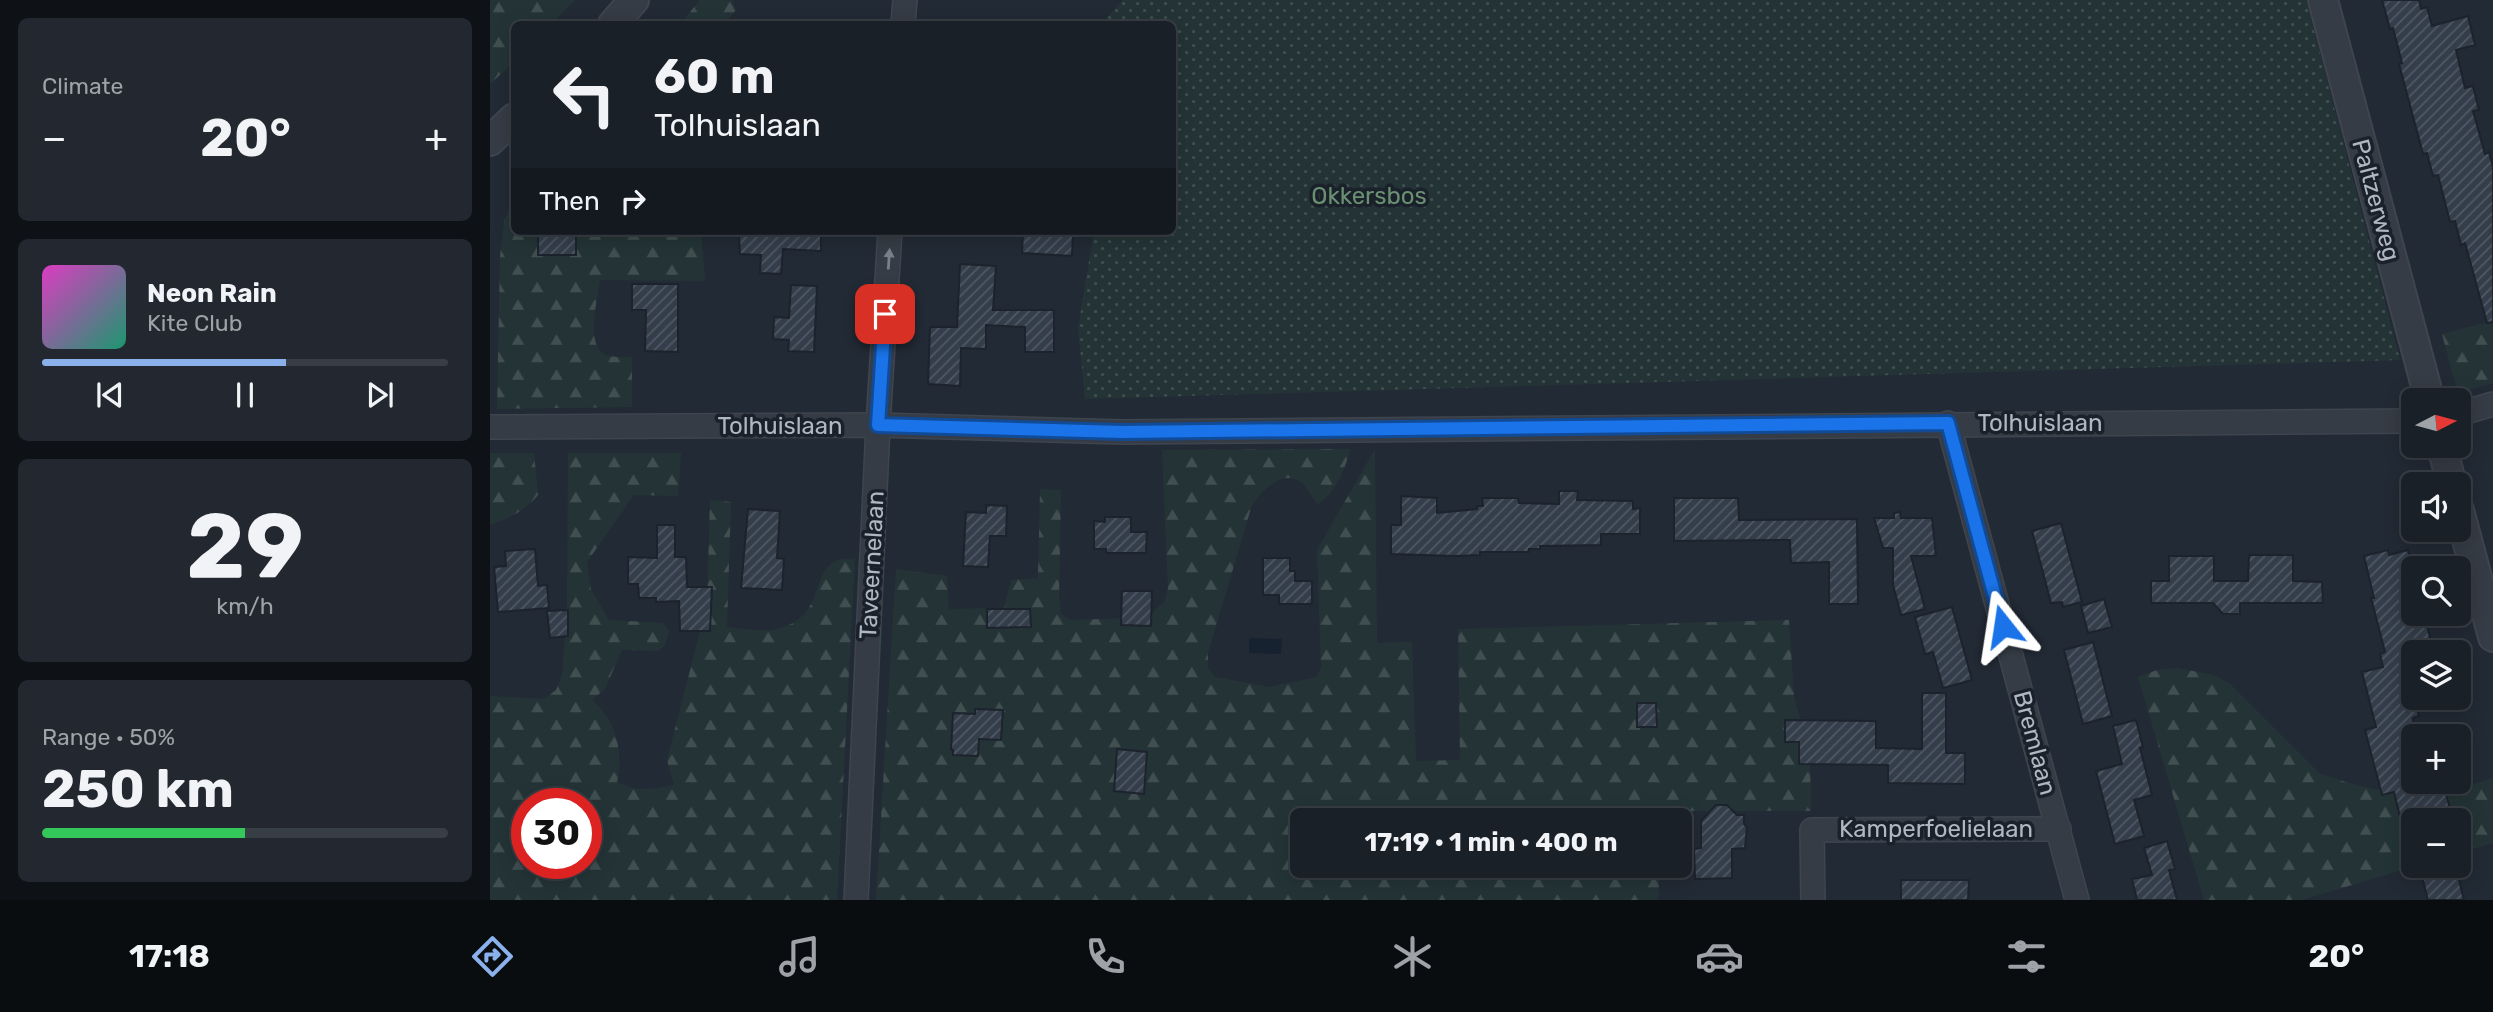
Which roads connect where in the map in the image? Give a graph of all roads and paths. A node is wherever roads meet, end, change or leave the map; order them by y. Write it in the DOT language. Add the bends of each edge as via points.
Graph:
graph roads {
  1 [pos="634,0"];
  2 [pos="905,0"];
  3 [pos="2323,0"];
  4 [pos="616,21"];
  5 [pos="903,21"];
  6 [pos="511,121"];
  7 [pos="490,141"];
  8 [pos="890,235"];
  9 [pos="2427,388"];
  10 [pos="2493,404"];
  11 [pos="2471,410"];
  12 [pos="2401,421"];
  13 [pos="1948,423"];
  14 [pos="878,425"];
  15 [pos="490,427"];
  16 [pos="2468,542"];
  17 [pos="2493,637"];
  18 [pos="2059,829"];
  19 [pos="856,900"];
  20 [pos="1813,900"];
  21 [pos="2077,900"];
  1 -- 4 [label="street"];
  2 -- 5 [label="street"];
  3 -- 9 [label="street, Paltzerweg"];
  6 -- 7 [label="street"];
  14 -- 8 [label="street, Taveernelaan, one-way"];
  10 -- 11 [label="street"];
  12 -- 13 [label="street, Tolhuislaan"];
  13 -- 14 [label="street, Tolhuislaan" via="1122,432"];
  13 -- 18 [label="street, Bremlaan"];
  14 -- 15 [label="street, Tolhuislaan"];
  14 -- 19 [label="street, Taveernelaan"];
  16 -- 17 [label="street"];
  18 -- 20 [label="street, Kamperfoelielaan" via="1812,830"];
  18 -- 21 [label="street, Bremlaan"];
}
